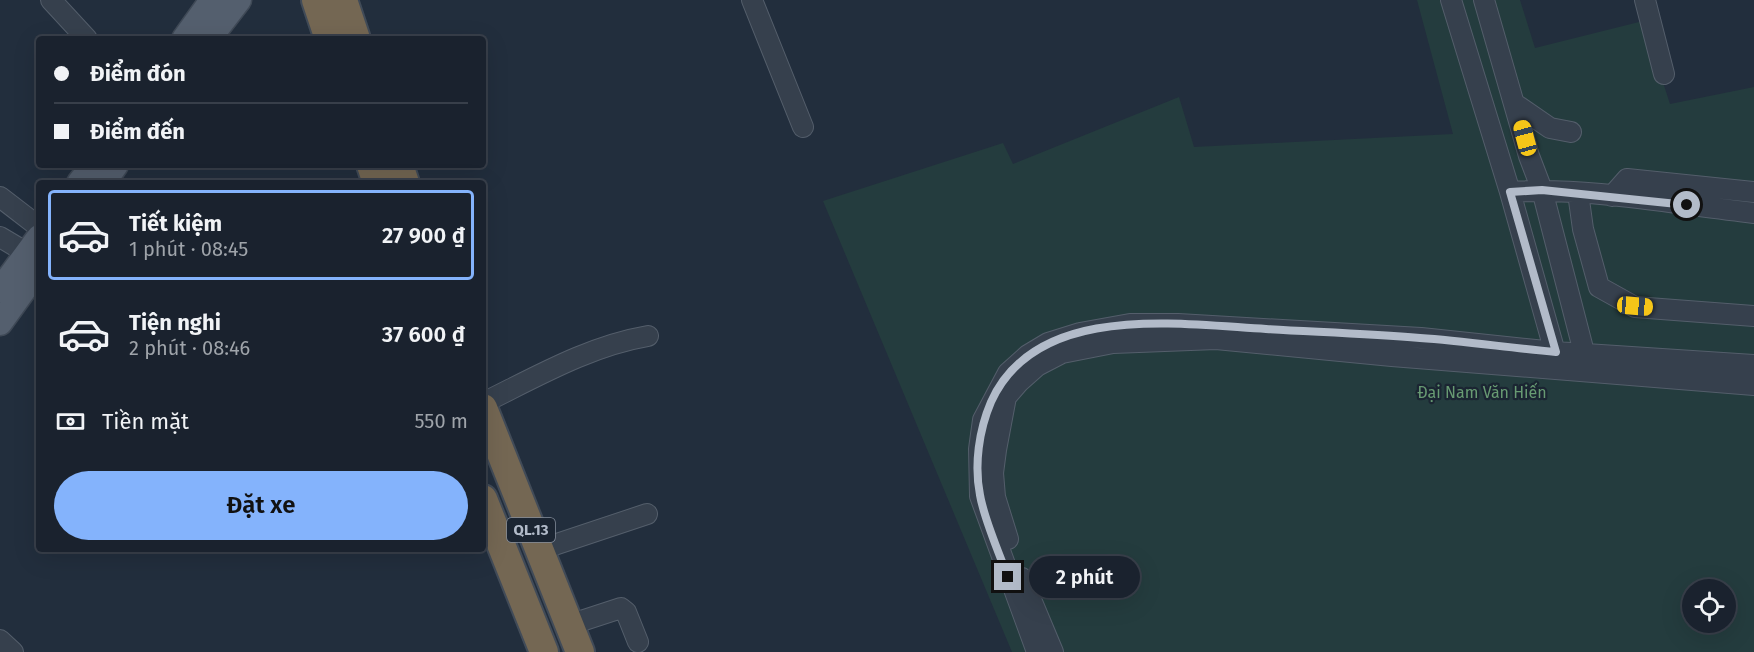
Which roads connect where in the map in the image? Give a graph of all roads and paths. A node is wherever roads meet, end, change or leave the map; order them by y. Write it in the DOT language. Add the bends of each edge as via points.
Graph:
graph roads {
  1 [pos="51,0"];
  2 [pos="212,0"];
  3 [pos="239,0"];
  4 [pos="322,0"];
  5 [pos="752,0"];
  6 [pos="1451,0"];
  7 [pos="1484,0"];
  8 [pos="1645,0"];
  9 [pos="84,36"];
  10 [pos="186,36"];
  11 [pos="211,36"];
  12 [pos="328,36"];
  13 [pos="353,36"];
  14 [pos="1664,74"];
  15 [pos="1515,104"];
  16 [pos="803,127"];
  17 [pos="1571,132"];
  18 [pos="91,168"];
  19 [pos="81,180"];
  20 [pos="1542,190"];
  21 [pos="1510,192"];
  22 [pos="1754,192"];
  23 [pos="1578,193"];
  24 [pos="1612,196"];
  25 [pos="0,197"];
  26 [pos="1754,213"];
  27 [pos="36,225"];
  28 [pos="0,237"];
  29 [pos="35,253"];
  30 [pos="0,290"];
  31 [pos="1754,316"];
  32 [pos="0,323"];
  33 [pos="648,336"];
  34 [pos="1558,361"];
  35 [pos="1587,363"];
  36 [pos="1754,365"];
  37 [pos="1754,385"];
  38 [pos="486,402"];
  39 [pos="486,416"];
  40 [pos="486,507"];
  41 [pos="647,514"];
  42 [pos="539,550"];
  43 [pos="569,625"];
  44 [pos="0,640"];
  45 [pos="638,642"];
  46 [pos="541,651"];
  47 [pos="13,652"];
  48 [pos="580,652"];
  49 [pos="1037,652"];
  50 [pos="1053,652"];
  1 -- 9 [label="street"];
  2 -- 10 [label="main road"];
  3 -- 11 [label="main road"];
  4 -- 12 [label="highway"];
  4 -- 13 [label="highway"];
  5 -- 16 [label="street"];
  6 -- 21 [label="street"];
  7 -- 15 [label="street"];
  8 -- 14 [label="street"];
  15 -- 17 [label="street" via="1550,128"];
  15 -- 20 [label="street"];
  18 -- 19 [label="main road"];
  20 -- 21 [label="street"];
  20 -- 23 [label="street"];
  20 -- 35 [label="street"];
  21 -- 34 [label="street"];
  22 -- 24 [label="street" via="1627,179"];
  23 -- 24 [label="street"];
  23 -- 31 [label="street" via="1599,287 1635,306"];
  24 -- 26 [label="street"];
  25 -- 27 [label="street"];
  28 -- 29 [label="street"];
  29 -- 30 [label="main road"];
  29 -- 32 [label="main road"];
  33 -- 38 [label="street" via="621,341 572,359"];
  34 -- 35 [label="street"];
  34 -- 49 [label="street" via="1421,338 1178,324 1130,324 1080,333 1028,355 1008,373 983,420 978,474 980,496"];
  34 -- 50 [label="street" via="1216,339 1113,343 1062,352 1037,366 1006,397 993,473 995,497 1014,559"];
  35 -- 36 [label="street"];
  35 -- 37 [label="street"];
  39 -- 42 [label="highway, QL.13"];
  40 -- 46 [label="highway, QL.13"];
  41 -- 42 [label="street"];
  42 -- 43 [label="highway, QL.13"];
  43 -- 45 [label="street" via="621,608"];
  43 -- 48 [label="highway, QL.13"];
  44 -- 47 [label="street"];
}
